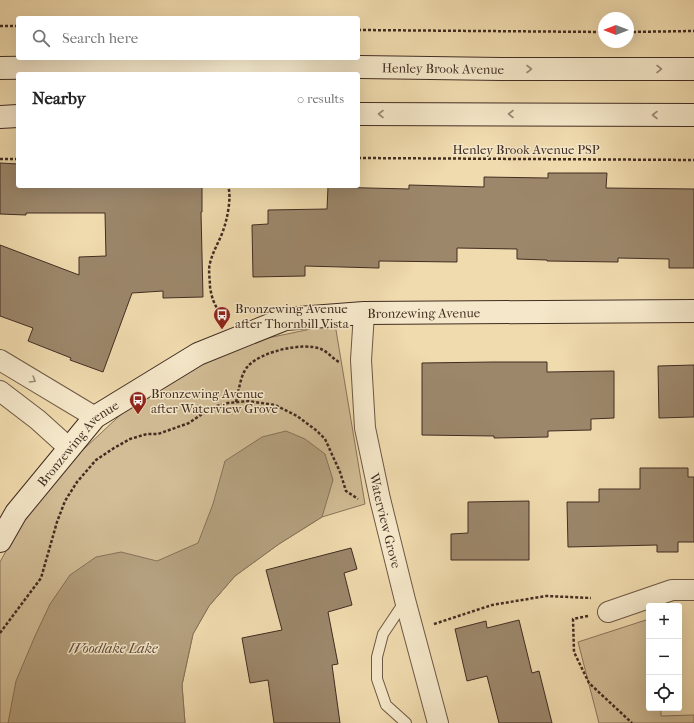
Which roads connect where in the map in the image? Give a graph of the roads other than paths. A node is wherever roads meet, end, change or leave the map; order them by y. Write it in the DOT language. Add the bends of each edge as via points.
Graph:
graph roads {
  1 [pos="0,68"];
  2 [pos="694,69"];
  3 [pos="360,114"];
  4 [pos="694,115"];
  5 [pos="16,116"];
  6 [pos="0,117"];
  7 [pos="694,311"];
  8 [pos="364,313"];
  9 [pos="0,360"];
  10 [pos="0,391"];
  11 [pos="95,417"];
  12 [pos="69,448"];
  13 [pos="0,541"];
  14 [pos="694,590"];
  15 [pos="405,600"];
  16 [pos="608,612"];
  17 [pos="406,723"];
  18 [pos="438,723"];
  1 -- 2 [label="main road, Henley Brook Avenue, one-way" via="218,65"];
  4 -- 3 [label="main road, one-way"];
  5 -- 6 [label="main road"];
  7 -- 8 [label="main road, Bronzewing Avenue"];
  8 -- 11 [label="main road, Bronzewing Avenue" via="284,319 198,354"];
  8 -- 15 [label="street, Waterview Grove" via="361,360 365,428"];
  9 -- 11 [label="street, one-way"];
  10 -- 12 [label="street"];
  11 -- 12 [label="main road, Bronzewing Avenue"];
  12 -- 13 [label="main road, Bronzewing Avenue" via="16,513"];
  14 -- 16 [label="street" via="672,590"];
  15 -- 17 [label="lane" via="383,634 377,657 377,679 386,705"];
  15 -- 18 [label="street, Waterview Grove"];
}
